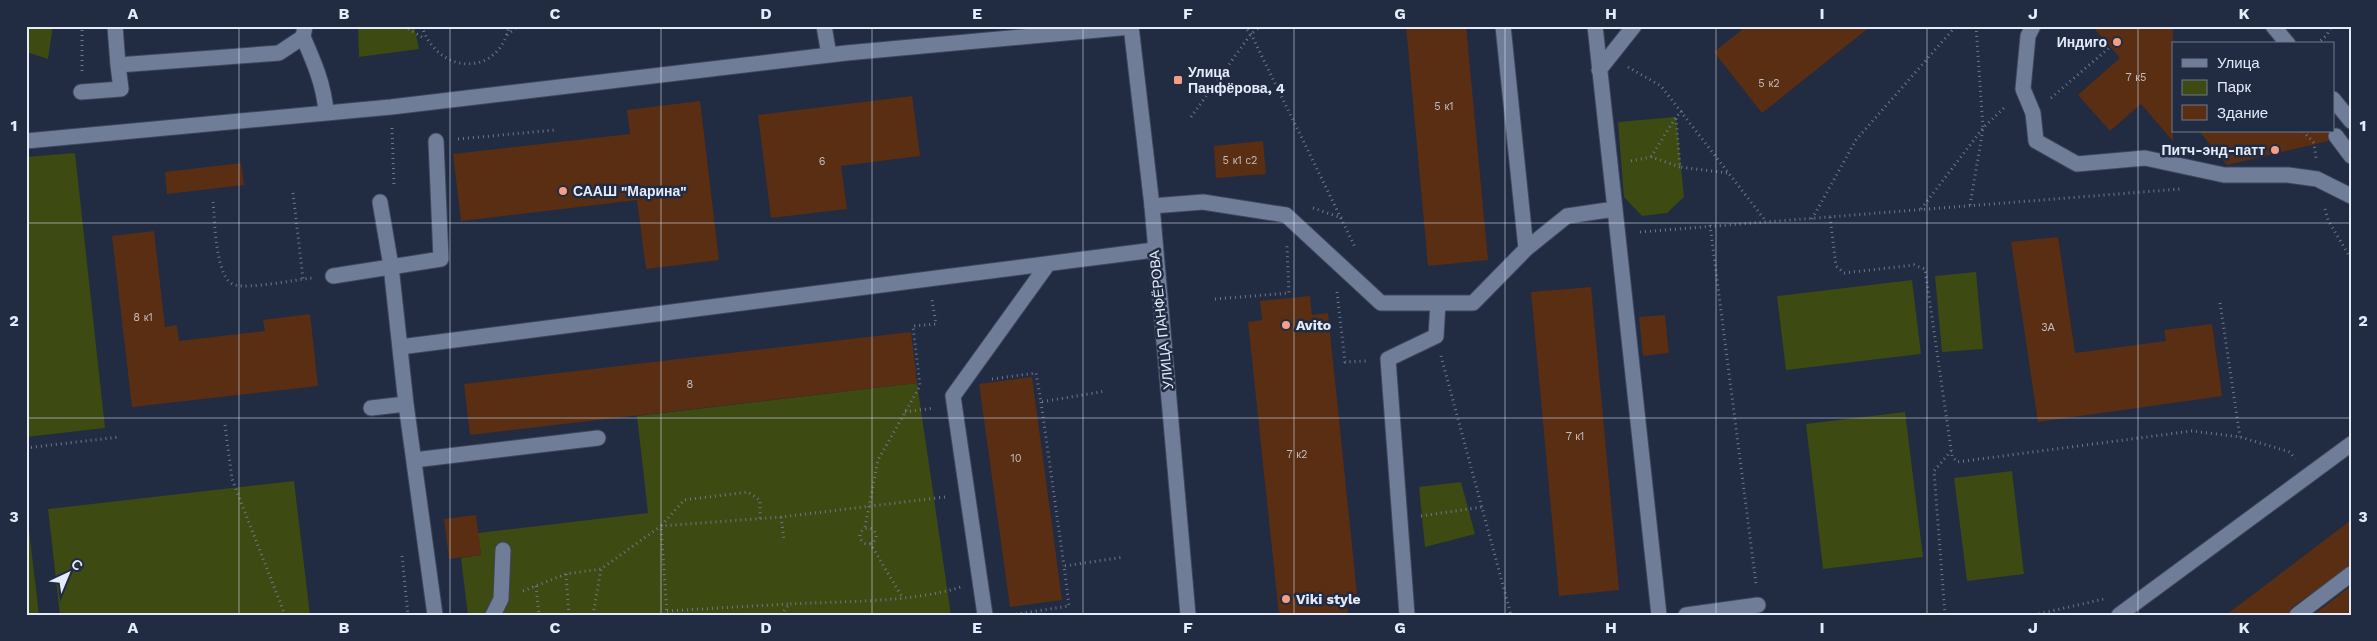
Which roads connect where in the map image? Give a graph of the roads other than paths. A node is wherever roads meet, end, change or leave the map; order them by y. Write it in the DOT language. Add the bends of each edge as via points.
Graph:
graph roads {
  1 [pos="115,26"];
  2 [pos="824,26"];
  3 [pos="1131,26"];
  4 [pos="1503,26"];
  5 [pos="1595,26"];
  6 [pos="1634,26"];
  7 [pos="2033,26"];
  8 [pos="2273,26"];
  9 [pos="304,32"];
  10 [pos="2286,42"];
  11 [pos="829,55"];
  12 [pos="118,65"];
  13 [pos="1599,70"];
  14 [pos="81,92"];
  15 [pos="2334,100"];
  16 [pos="326,112"];
  17 [pos="2351,120"];
  18 [pos="2336,136"];
  19 [pos="26,141"];
  20 [pos="436,141"];
  21 [pos="2351,156"];
  22 [pos="2351,196"];
  23 [pos="380,202"];
  24 [pos="1152,206"];
  25 [pos="1615,209"];
  26 [pos="1526,249"];
  27 [pos="1154,250"];
  28 [pos="1048,264"];
  29 [pos="391,266"];
  30 [pos="333,276"];
  31 [pos="1438,303"];
  32 [pos="400,347"];
  33 [pos="406,404"];
  34 [pos="371,408"];
  35 [pos="598,438"];
  36 [pos="2351,444"];
  37 [pos="414,460"];
  38 [pos="503,550"];
  39 [pos="2351,574"];
  40 [pos="1758,605"];
  41 [pos="435,615"];
  42 [pos="493,615"];
  43 [pos="986,615"];
  44 [pos="1188,615"];
  45 [pos="1407,615"];
  46 [pos="1659,615"];
  47 [pos="1686,615"];
  48 [pos="2118,615"];
  49 [pos="2297,615"];
  1 -- 12 [label="street"];
  2 -- 11 [label="street"];
  3 -- 11 [label="street"];
  3 -- 24 [label="street, УЛИЦА ПАНФЁРОВА"];
  4 -- 26 [label="street"];
  5 -- 13 [label="street"];
  6 -- 13 [label="street"];
  7 -- 22 [label="street" via="2028,36 2023,89 2033,114 2036,141 2077,164 2145,158 2224,175 2288,175 2317,179"];
  8 -- 10 [label="street"];
  9 -- 12 [label="street" via="279,53"];
  9 -- 16 [label="street" via="322,84"];
  11 -- 16 [label="street"];
  12 -- 14 [label="street" via="121,89"];
  13 -- 25 [label="street"];
  15 -- 17 [label="street"];
  16 -- 19 [label="street"];
  18 -- 21 [label="street"];
  20 -- 29 [label="street" via="441,259"];
  23 -- 29 [label="street"];
  24 -- 27 [label="street, УЛИЦА ПАНФЁРОВА"];
  24 -- 31 [label="street" via="1203,202 1286,216 1381,302"];
  25 -- 26 [label="street" via="1567,216"];
  25 -- 46 [label="street"];
  26 -- 31 [label="street" via="1473,303"];
  27 -- 28 [label="street"];
  27 -- 44 [label="street, УЛИЦА ПАНФЁРОВА"];
  28 -- 32 [label="street"];
  28 -- 43 [label="street" via="953,396"];
  29 -- 30 [label="street"];
  29 -- 32 [label="street"];
  31 -- 45 [label="street" via="1436,336 1388,359"];
  32 -- 33 [label="street"];
  33 -- 34 [label="street"];
  33 -- 37 [label="street"];
  35 -- 37 [label="street"];
  36 -- 48 [label="street"];
  37 -- 41 [label="street"];
  38 -- 42 [label="street" via="501,599"];
  39 -- 49 [label="street"];
  40 -- 47 [label="street"];
}
